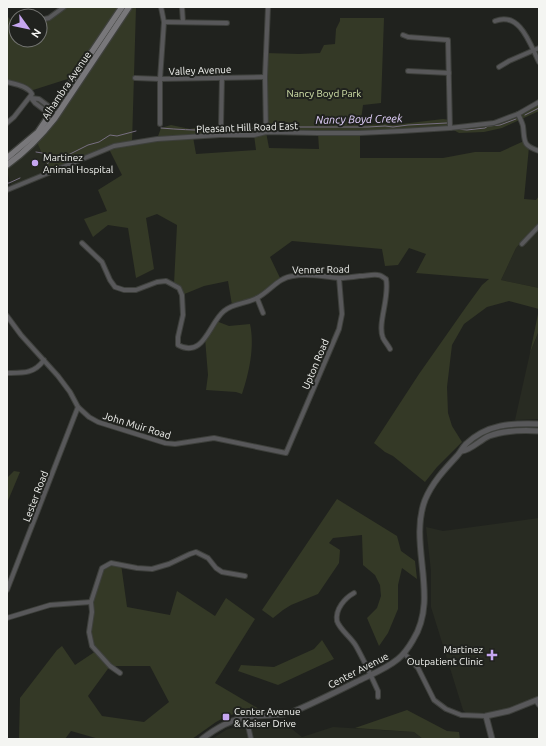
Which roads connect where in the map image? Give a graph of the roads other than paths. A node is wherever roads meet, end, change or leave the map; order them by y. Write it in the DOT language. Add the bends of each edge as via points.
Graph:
graph roads {
  1 [pos="64,7"];
  2 [pos="122,7"];
  3 [pos="129,7"];
  4 [pos="161,7"];
  5 [pos="182,7"];
  6 [pos="268,7"];
  7 [pos="48,18"];
  8 [pos="495,21"];
  9 [pos="164,22"];
  10 [pos="183,22"];
  11 [pos="226,23"];
  12 [pos="403,35"];
  13 [pos="539,48"];
  14 [pos="533,50"];
  15 [pos="539,62"];
  16 [pos="500,67"];
  17 [pos="408,71"];
  18 [pos="449,73"];
  19 [pos="265,76"];
  20 [pos="222,77"];
  21 [pos="135,78"];
  22 [pos="160,80"];
  23 [pos="7,82"];
  24 [pos="31,98"];
  25 [pos="539,102"];
  26 [pos="54,114"];
  27 [pos="518,114"];
  28 [pos="7,123"];
  29 [pos="160,124"];
  30 [pos="221,126"];
  31 [pos="450,128"];
  32 [pos="266,132"];
  33 [pos="539,151"];
  34 [pos="7,158"];
  35 [pos="7,165"];
  36 [pos="7,190"];
  37 [pos="539,226"];
  38 [pos="82,243"];
  39 [pos="522,244"];
  40 [pos="339,278"];
  41 [pos="258,298"];
  42 [pos="263,312"];
  43 [pos="7,316"];
  44 [pos="390,349"];
  45 [pos="44,360"];
  46 [pos="7,373"];
  47 [pos="78,407"];
  48 [pos="539,424"];
  49 [pos="539,431"];
  50 [pos="462,451"];
  51 [pos="286,453"];
  52 [pos="245,576"];
  53 [pos="7,590"];
  54 [pos="354,593"];
  55 [pos="91,602"];
  56 [pos="7,618"];
  57 [pos="404,653"];
  58 [pos="120,673"];
  59 [pos="371,675"];
  60 [pos="378,697"];
  61 [pos="538,702"];
  62 [pos="486,716"];
  63 [pos="246,717"];
  64 [pos="202,739"];
  65 [pos="251,739"];
  66 [pos="492,739"];
  1 -- 7 [label="street"];
  2 -- 26 [label="main road, Alhambra Avenue"];
  3 -- 26 [label="main road, Alhambra Avenue"];
  4 -- 9 [label="street"];
  5 -- 10 [label="street"];
  6 -- 19 [label="street"];
  8 -- 14 [label="street" via="508,19 521,28"];
  9 -- 10 [label="street"];
  9 -- 22 [label="street"];
  10 -- 11 [label="street"];
  12 -- 18 [label="street" via="448,40"];
  13 -- 14 [label="street"];
  14 -- 15 [label="street"];
  14 -- 16 [label="street"];
  17 -- 18 [label="street"];
  18 -- 31 [label="street"];
  19 -- 20 [label="street, Valley Avenue"];
  19 -- 32 [label="street"];
  20 -- 22 [label="street, Valley Avenue"];
  20 -- 30 [label="street"];
  21 -- 22 [label="street, Valley Avenue"];
  22 -- 29 [label="street"];
  23 -- 24 [label="street" via="30,91"];
  24 -- 26 [label="street" via="39,99"];
  24 -- 28 [label="street"];
  25 -- 27 [label="street, Pleasant Hill Road East"];
  26 -- 34 [label="main road, Alhambra Avenue" via="38,132"];
  26 -- 35 [label="main road, Alhambra Avenue" via="41,135"];
  27 -- 31 [label="street, Pleasant Hill Road East" via="494,123"];
  27 -- 33 [label="street" via="523,125 524,141 529,147"];
  31 -- 32 [label="street, Pleasant Hill Road East" via="318,134"];
  32 -- 36 [label="street, Pleasant Hill Road East" via="254,135 157,138 114,146"];
  37 -- 39 [label="street"];
  38 -- 41 [label="street, Venner Road" via="102,262 115,288 136,290 166,281 179,288 183,315 178,345 184,348 199,345 222,312 232,305"];
  40 -- 41 [label="street, Venner Road" via="292,276 284,278"];
  40 -- 44 [label="street, Venner Road" via="378,275 386,279 388,287 383,337"];
  40 -- 51 [label="street, Upton Road" via="342,314 339,328"];
  41 -- 42 [label="street"];
  43 -- 45 [label="street, John Muir Road"];
  45 -- 46 [label="street" via="40,367 33,371"];
  45 -- 47 [label="street, John Muir Road"];
  47 -- 51 [label="street, John Muir Road" via="98,422 165,443 218,438"];
  47 -- 53 [label="street, Lester Road"];
  48 -- 50 [label="street, Center Avenue" via="515,423 487,430 464,445"];
  49 -- 50 [label="street, Center Avenue" via="503,432 489,436"];
  50 -- 57 [label="street, Center Avenue" via="438,477 424,501 419,525 424,582 423,608 415,638"];
  52 -- 55 [label="street" via="222,572 208,558 196,552 152,569 111,563 102,568"];
  54 -- 59 [label="street" via="346,598 338,611 337,621 355,644"];
  55 -- 56 [label="street" via="50,606"];
  55 -- 58 [label="street" via="89,632 92,646"];
  57 -- 59 [label="street, Center Avenue"];
  57 -- 62 [label="street" via="418,668 434,700 446,710 461,715"];
  59 -- 60 [label="street"];
  59 -- 63 [label="street, Center Avenue" via="290,713"];
  61 -- 62 [label="street"];
  62 -- 66 [label="street"];
  63 -- 64 [label="street, Center Avenue" via="224,724"];
  63 -- 65 [label="street"];
}
